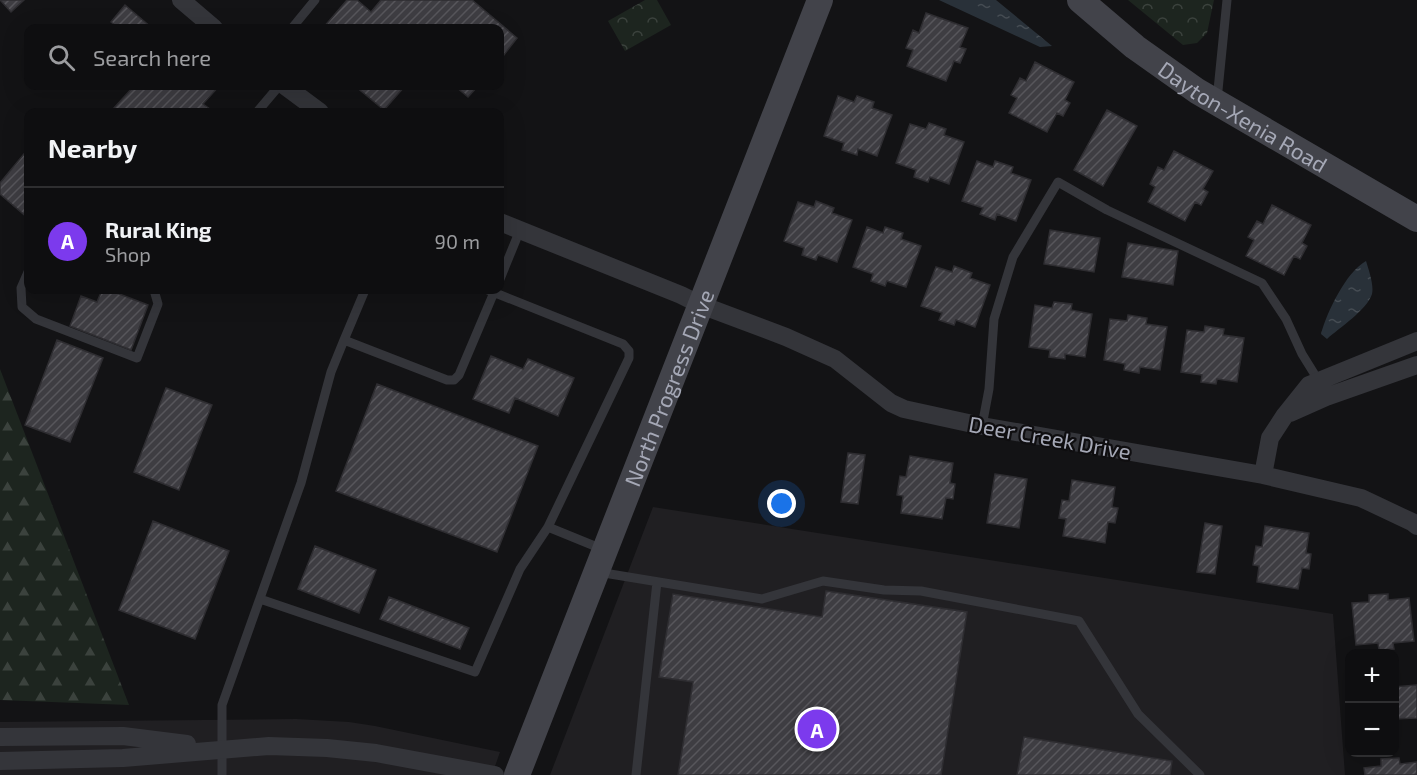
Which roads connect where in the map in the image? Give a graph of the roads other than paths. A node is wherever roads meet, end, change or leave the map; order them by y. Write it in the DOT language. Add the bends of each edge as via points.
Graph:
graph roads {
  1 [pos="181,0"];
  2 [pos="315,0"];
  3 [pos="820,0"];
  4 [pos="1080,0"];
  5 [pos="1227,0"];
  6 [pos="209,24"];
  7 [pos="295,24"];
  8 [pos="276,90"];
  9 [pos="290,90"];
  10 [pos="1216,102"];
  11 [pos="260,108"];
  12 [pos="315,108"];
  13 [pos="1417,219"];
  14 [pos="504,224"];
  15 [pos="520,230"];
  16 [pos="504,269"];
  17 [pos="24,281"];
  18 [pos="155,294"];
  19 [pos="363,294"];
  20 [pos="490,294"];
  21 [pos="502,294"];
  22 [pos="700,305"];
  23 [pos="344,340"];
  24 [pos="1417,341"];
  25 [pos="1417,365"];
  26 [pos="1322,389"];
  27 [pos="982,426"];
  28 [pos="1263,475"];
  29 [pos="1417,526"];
  30 [pos="548,527"];
  31 [pos="600,561"];
  32 [pos="657,582"];
  33 [pos="260,599"];
  34 [pos="0,737"];
  35 [pos="222,749"];
  36 [pos="0,761"];
  37 [pos="222,775"];
  38 [pos="495,775"];
  39 [pos="516,775"];
  40 [pos="636,775"];
  41 [pos="1200,775"];
  1 -- 6 [label="street"];
  2 -- 7 [label="lane"];
  3 -- 22 [label="street, North Progress Drive"];
  4 -- 10 [label="street, Dayton-Xenia Road" via="1143,52"];
  5 -- 10 [label="lane"];
  8 -- 11 [label="lane"];
  9 -- 12 [label="street"];
  10 -- 13 [label="street, Dayton-Xenia Road"];
  14 -- 15 [label="street, Deer Creek Drive"];
  15 -- 16 [label="lane"];
  15 -- 22 [label="street, Deer Creek Drive"];
  17 -- 18 [label="lane" via="22,307 36,319 137,358 158,304"];
  19 -- 23 [label="lane"];
  20 -- 23 [label="lane" via="454,380"];
  21 -- 30 [label="lane" via="623,344 629,351"];
  22 -- 27 [label="street, Deer Creek Drive" via="835,359 904,409"];
  22 -- 31 [label="street, North Progress Drive"];
  23 -- 33 [label="lane" via="331,372 301,483"];
  24 -- 26 [label="street"];
  25 -- 26 [label="street"];
  26 -- 27 [label="lane" via="1286,319 1262,283 1107,210 1058,182 1013,257 994,319"];
  26 -- 28 [label="street" via="1309,385 1285,415 1270,438"];
  27 -- 28 [label="street, Deer Creek Drive"];
  28 -- 29 [label="street, Deer Creek Drive" via="1362,498"];
  30 -- 31 [label="lane"];
  30 -- 33 [label="lane" via="520,569 475,672"];
  31 -- 32 [label="lane"];
  31 -- 39 [label="street, North Progress Drive"];
  32 -- 40 [label="lane"];
  32 -- 41 [label="lane" via="762,599 823,581 921,591 1079,621 1138,714"];
  33 -- 35 [label="lane" via="222,705"];
  34 -- 35 [label="street" via="123,736"];
  35 -- 36 [label="street" via="123,758"];
  35 -- 37 [label="lane"];
  35 -- 38 [label="street" via="327,748"];
}
